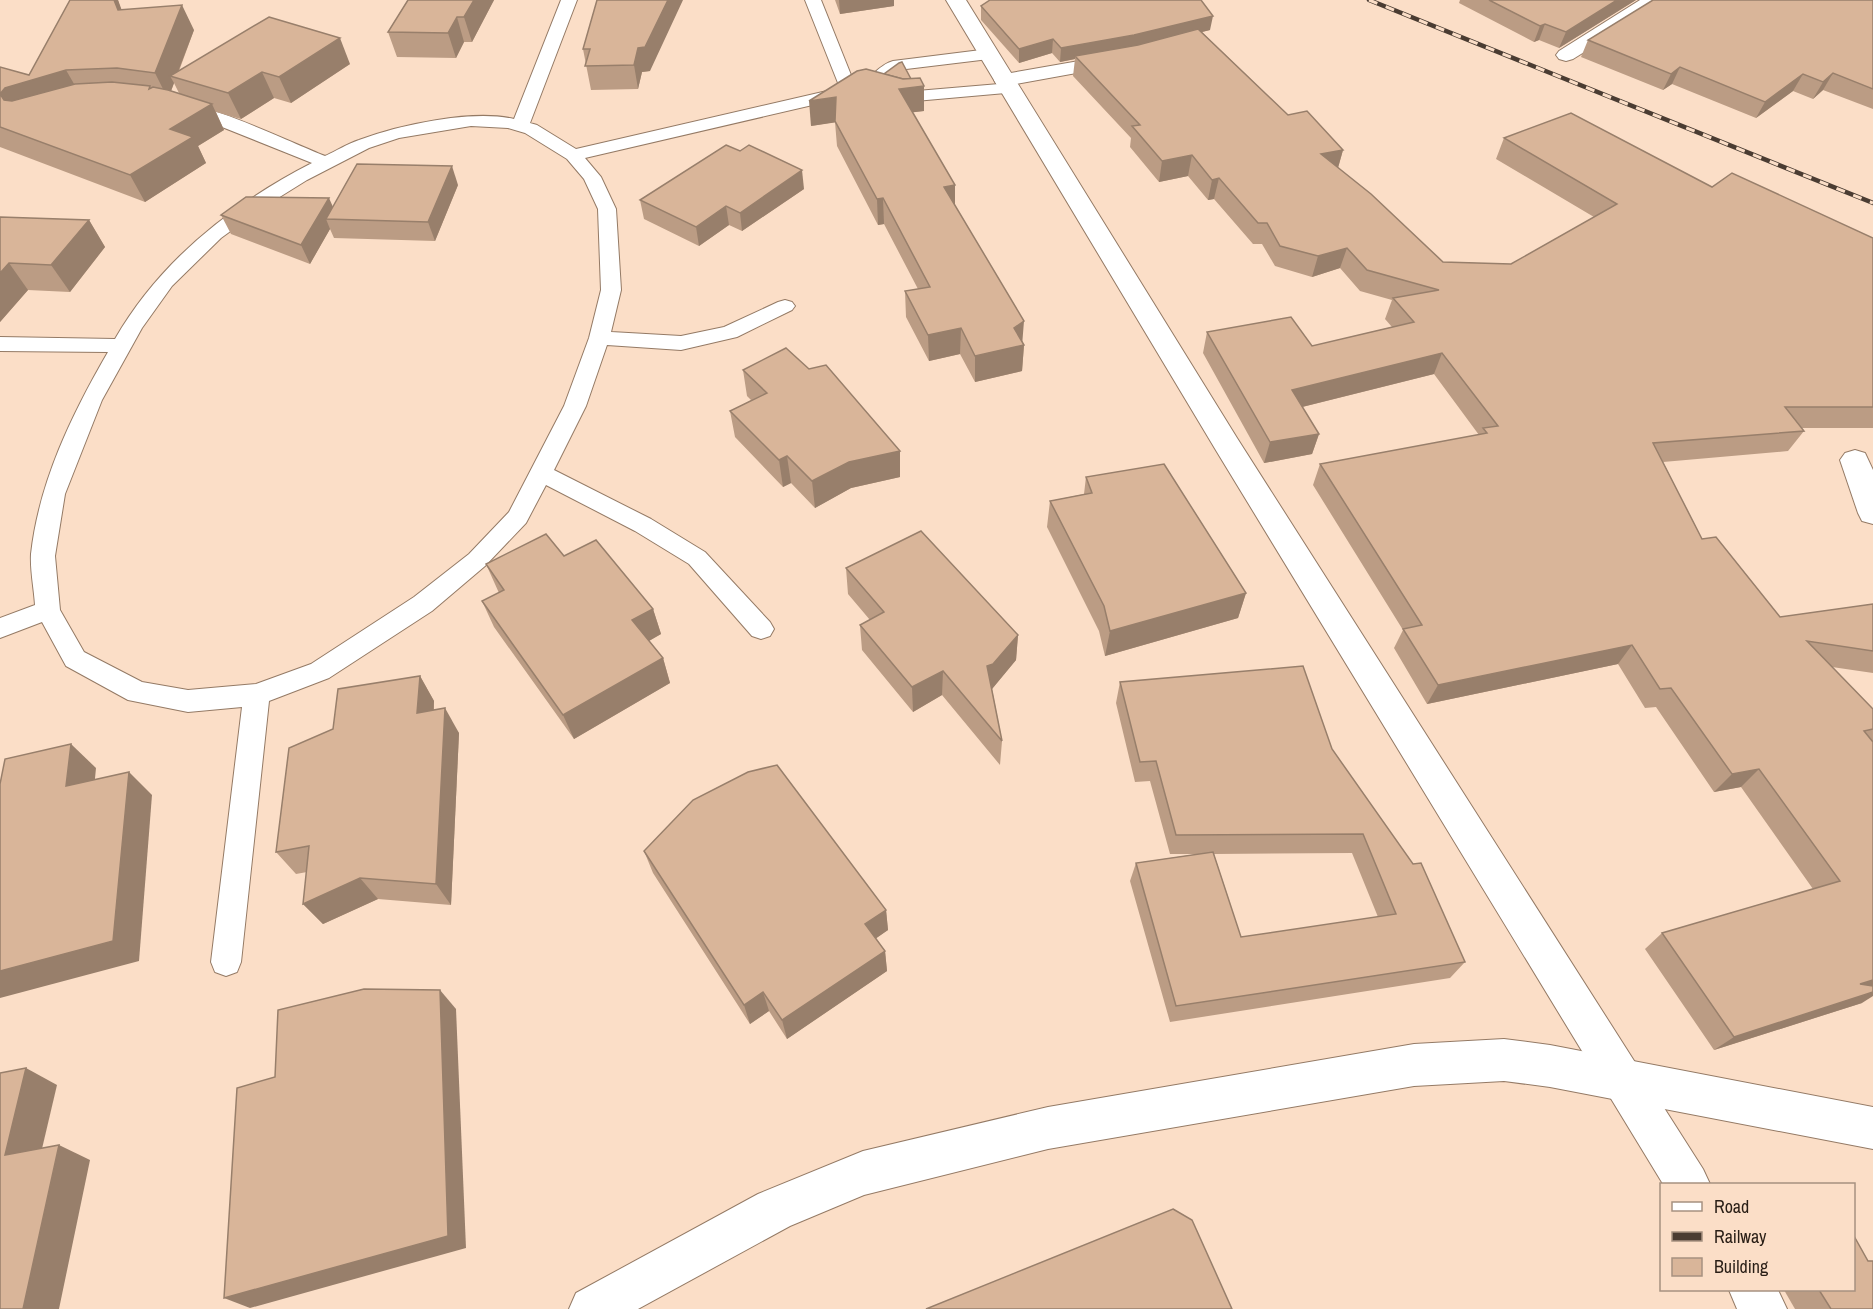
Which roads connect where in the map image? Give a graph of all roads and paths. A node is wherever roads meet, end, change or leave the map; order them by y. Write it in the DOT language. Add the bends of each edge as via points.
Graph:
graph roads {
  1 [pos="569,0"];
  2 [pos="813,0"];
  3 [pos="956,0"];
  4 [pos="1654,0"];
  5 [pos="989,54"];
  6 [pos="1566,55"];
  7 [pos="1135,57"];
  8 [pos="1008,84"];
  9 [pos="867,87"];
  10 [pos="849,91"];
  11 [pos="166,105"];
  12 [pos="520,126"];
  13 [pos="573,155"];
  14 [pos="326,163"];
  15 [pos="785,306"];
  16 [pos="599,338"];
  17 [pos="0,344"];
  18 [pos="121,346"];
  19 [pos="1855,460"];
  20 [pos="541,473"];
  21 [pos="1873,513"];
  22 [pos="48,610"];
  23 [pos="0,628"];
  24 [pos="761,629"];
  25 [pos="257,695"];
  26 [pos="226,962"];
  27 [pos="1623,1079"];
  28 [pos="1873,1128"];
  29 [pos="1687,1183"];
  30 [pos="1753,1291"];
  31 [pos="592,1309"];
  32 [pos="1764,1309"];
  1 -- 12 [label="lane"];
  2 -- 10 [label="lane"];
  3 -- 5 [label="street"];
  4 -- 6 [label="street"];
  5 -- 8 [label="street"];
  5 -- 9 [label="lane" via="893,66"];
  7 -- 8 [label="street"];
  8 -- 9 [label="lane" via="904,97"];
  8 -- 27 [label="street" via="1227,446"];
  9 -- 10 [label="lane"];
  10 -- 13 [label="lane"];
  11 -- 14 [label="lane" via="208,116"];
  12 -- 13 [label="lane"];
  12 -- 14 [label="lane" via="471,121 396,133"];
  13 -- 16 [label="lane" via="592,177 607,209 611,290"];
  14 -- 18 [label="lane" via="255,204 214,234 165,282"];
  15 -- 16 [label="lane" via="730,332 681,343"];
  16 -- 20 [label="lane" via="575,406"];
  17 -- 18 [label="lane"];
  18 -- 22 [label="lane" via="91,400 54,494 43,556"];
  19 -- 21 [label="street"];
  20 -- 24 [label="lane" via="643,525 697,558"];
  20 -- 25 [label="lane" via="518,518 477,560 423,604 320,672"];
  22 -- 23 [label="lane"];
  22 -- 25 [label="lane" via="75,659 137,692 188,701"];
  25 -- 26 [label="lane"];
  27 -- 28 [label="street"];
  27 -- 29 [label="street"];
  27 -- 31 [label="street" via="1504,1060 1414,1065 1036,1130 863,1173 774,1210"];
  30 -- 32 [label="street"];
}
